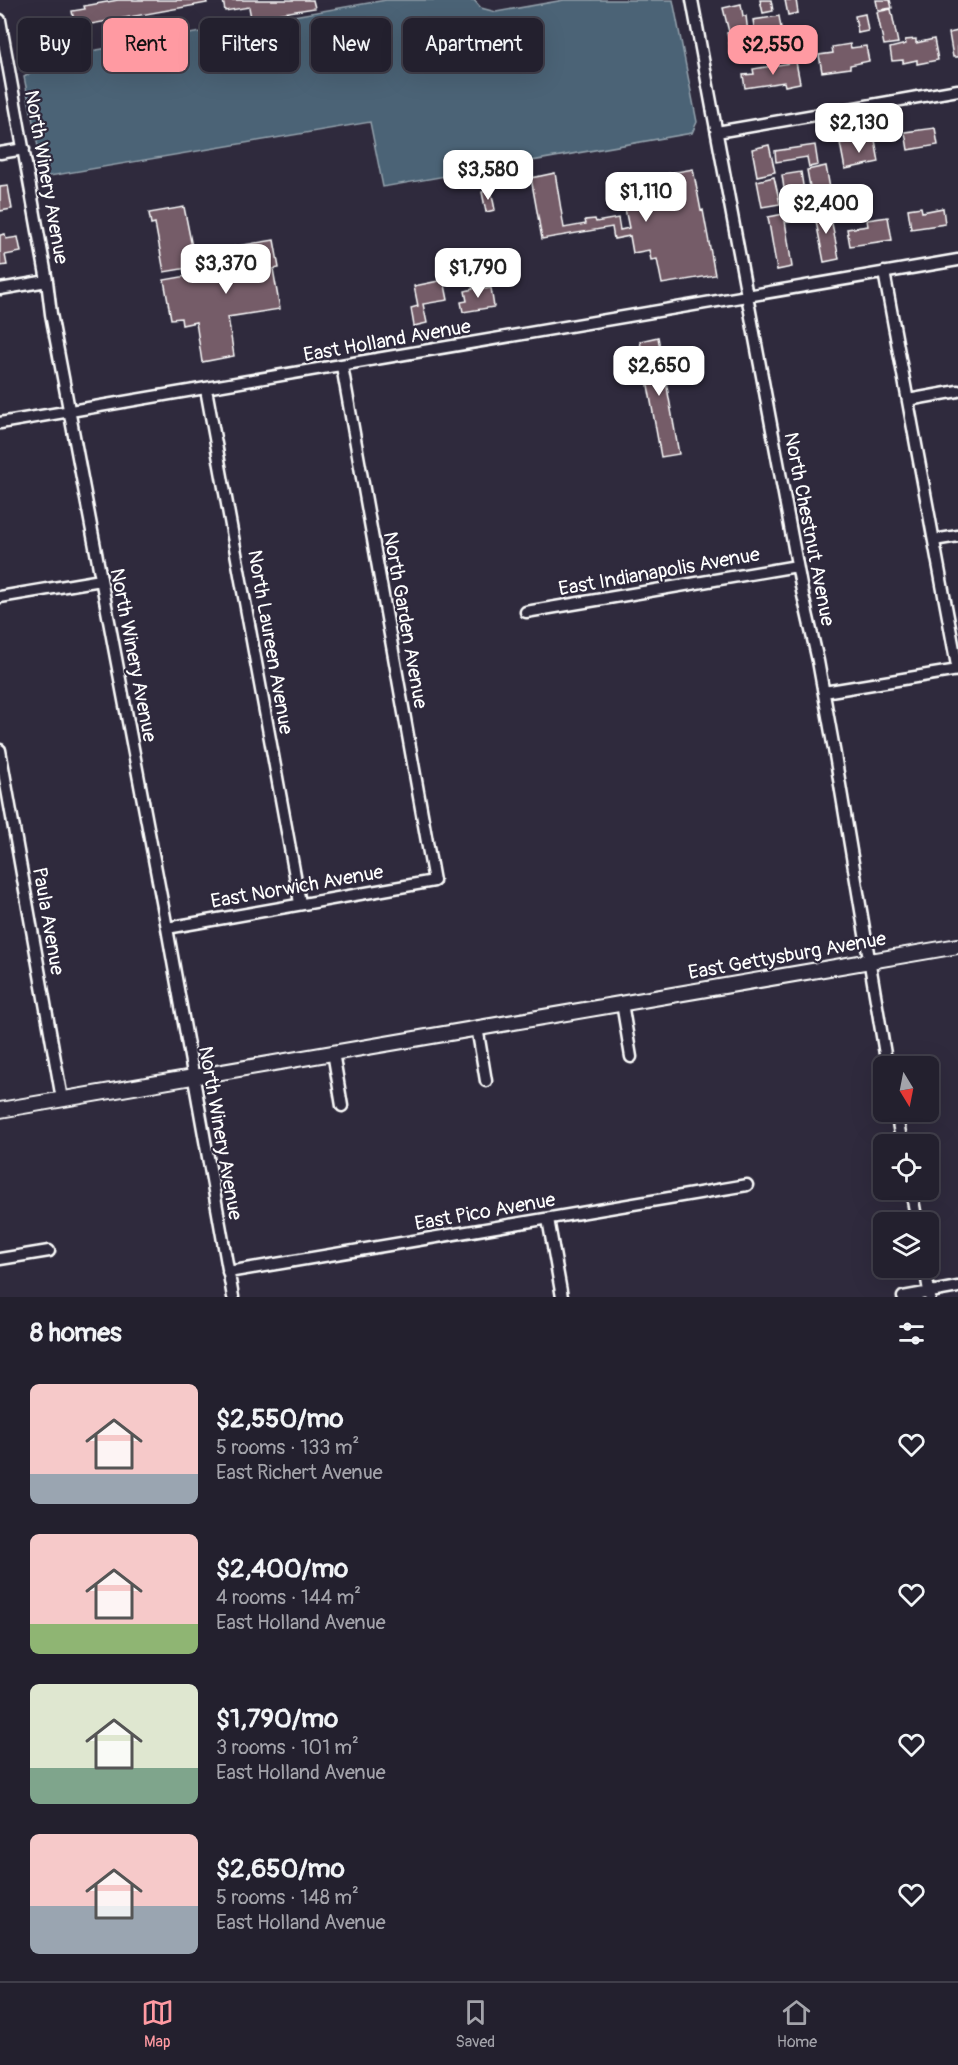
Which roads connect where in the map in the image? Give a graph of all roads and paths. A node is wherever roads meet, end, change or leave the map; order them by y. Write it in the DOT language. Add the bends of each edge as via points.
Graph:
graph roads {
  1 [pos="692,0"];
  2 [pos="0,20"];
  3 [pos="958,90"];
  4 [pos="717,132"];
  5 [pos="24,149"];
  6 [pos="0,153"];
  7 [pos="958,260"];
  8 [pos="884,272"];
  9 [pos="47,281"];
  10 [pos="0,289"];
  11 [pos="747,296"];
  12 [pos="342,366"];
  13 [pos="206,388"];
  14 [pos="958,392"];
  15 [pos="908,399"];
  16 [pos="69,412"];
  17 [pos="0,423"];
  18 [pos="958,536"];
  19 [pos="934,540"];
  20 [pos="797,566"];
  21 [pos="101,580"];
  22 [pos="0,597"];
  23 [pos="526,612"];
  24 [pos="958,670"];
  25 [pos="824,692"];
  26 [pos="0,750"];
  27 [pos="434,881"];
  28 [pos="300,903"];
  29 [pos="167,928"];
  30 [pos="958,946"];
  31 [pos="871,961"];
  32 [pos="622,1003"];
  33 [pos="477,1028"];
  34 [pos="333,1052"];
  35 [pos="885,1056"];
  36 [pos="631,1057"];
  37 [pos="192,1076"];
  38 [pos="486,1082"];
  39 [pos="62,1099"];
  40 [pos="342,1106"];
  41 [pos="0,1110"];
  42 [pos="747,1185"];
  43 [pos="548,1219"];
  44 [pos="49,1251"];
  45 [pos="0,1259"];
  46 [pos="228,1272"];
  47 [pos="927,1278"];
  48 [pos="958,1287"];
  49 [pos="930,1295"];
  50 [pos="232,1297"];
  51 [pos="562,1297"];
  52 [pos="903,1297"];
  1 -- 4 [label="street, North Chestnut Avenue"];
  2 -- 5 [label="street, North Winery Avenue"];
  3 -- 4 [label="street"];
  4 -- 11 [label="street, North Chestnut Avenue"];
  5 -- 6 [label="street"];
  5 -- 9 [label="street, North Winery Avenue"];
  7 -- 8 [label="street, East Holland Avenue"];
  8 -- 11 [label="street, East Holland Avenue"];
  8 -- 15 [label="street"];
  9 -- 10 [label="street"];
  9 -- 16 [label="street, North Winery Avenue"];
  11 -- 12 [label="street, East Holland Avenue"];
  11 -- 20 [label="street, North Chestnut Avenue"];
  12 -- 13 [label="street, East Holland Avenue"];
  12 -- 27 [label="street, North Garden Avenue"];
  13 -- 16 [label="street, East Holland Avenue"];
  13 -- 28 [label="street, North Laureen Avenue"];
  14 -- 15 [label="street"];
  15 -- 19 [label="street"];
  16 -- 17 [label="street, East Holland Avenue"];
  16 -- 21 [label="street, North Winery Avenue"];
  18 -- 19 [label="street"];
  19 -- 24 [label="street"];
  20 -- 23 [label="street, East Indianapolis Avenue"];
  20 -- 25 [label="street, North Chestnut Avenue"];
  21 -- 22 [label="street"];
  21 -- 29 [label="street, North Winery Avenue"];
  24 -- 25 [label="street"];
  25 -- 31 [label="street, North Chestnut Avenue"];
  26 -- 39 [label="street, Paula Avenue"];
  27 -- 28 [label="street, East Norwich Avenue"];
  28 -- 29 [label="street, East Norwich Avenue"];
  29 -- 37 [label="street, North Winery Avenue"];
  30 -- 31 [label="street, East Gettysburg Avenue"];
  31 -- 32 [label="street, East Gettysburg Avenue"];
  31 -- 35 [label="street, North Chestnut Avenue"];
  32 -- 33 [label="street, East Gettysburg Avenue"];
  32 -- 36 [label="street"];
  33 -- 34 [label="street, East Gettysburg Avenue"];
  33 -- 38 [label="street"];
  34 -- 37 [label="street, East Gettysburg Avenue"];
  34 -- 40 [label="street"];
  37 -- 39 [label="street, East Gettysburg Avenue"];
  37 -- 46 [label="street, North Winery Avenue"];
  39 -- 41 [label="street, East Gettysburg Avenue"];
  42 -- 43 [label="street, East Pico Avenue"];
  43 -- 46 [label="street, East Pico Avenue"];
  43 -- 51 [label="street"];
  44 -- 45 [label="street"];
  46 -- 50 [label="street, North Winery Avenue"];
  47 -- 49 [label="street"];
  48 -- 49 [label="street"];
  49 -- 52 [label="street"];
}
